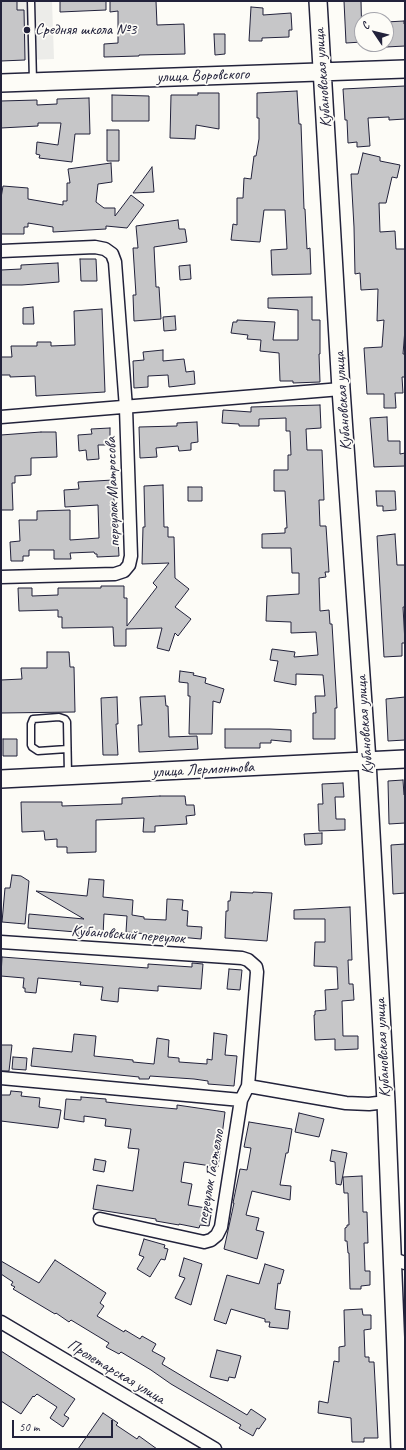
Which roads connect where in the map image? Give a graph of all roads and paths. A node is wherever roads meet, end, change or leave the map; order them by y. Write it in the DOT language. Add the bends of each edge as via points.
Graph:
graph roads {
  1 [pos="31,1"];
  2 [pos="318,1"];
  3 [pos="405,69"];
  4 [pos="323,72"];
  5 [pos="33,82"];
  6 [pos="1,83"];
  7 [pos="1,251"];
  8 [pos="341,389"];
  9 [pos="126,408"];
  10 [pos="1,417"];
  11 [pos="1,576"];
  12 [pos="67,749"];
  13 [pos="405,759"];
  14 [pos="368,761"];
  15 [pos="68,776"];
  16 [pos="1,779"];
  17 [pos="1,942"];
  18 [pos="253,963"];
  19 [pos="1,1078"];
  20 [pos="248,1086"];
  21 [pos="241,1100"];
  22 [pos="386,1102"];
  23 [pos="100,1220"];
  24 [pos="398,1260"];
  25 [pos="399,1285"];
  26 [pos="1,1322"];
  27 [pos="216,1449"];
  28 [pos="400,1449"];
  1 -- 5 [label="lane"];
  2 -- 4 [label="street, Кубановская улица"];
  3 -- 4 [label="street, улица Воровского"];
  4 -- 5 [label="street, улица Воровского"];
  4 -- 8 [label="street, Кубановская улица"];
  5 -- 6 [label="street, улица Воровского"];
  7 -- 9 [label="street, переулок Матросова" via="95,247 112,254 115,262"];
  8 -- 9 [label="street"];
  8 -- 14 [label="street, Кубановская улица"];
  9 -- 10 [label="street"];
  9 -- 11 [label="street, переулок Матросова" via="131,556 124,571 116,574"];
  12 -- 12 [label="lane" via="65,720 59,717 33,719 30,724 31,745 35,750"];
  12 -- 15 [label="lane"];
  13 -- 14 [label="street, улица Лермонтова"];
  14 -- 15 [label="street, улица Лермонтова"];
  14 -- 22 [label="street, Кубановская улица"];
  15 -- 16 [label="street, улица Лермонтова"];
  17 -- 18 [label="street, Кубановский переулок" via="242,958"];
  18 -- 20 [label="street, переулок Гастелло" via="257,972"];
  19 -- 21 [label="street"];
  20 -- 21 [label="street, переулок Гастелло"];
  20 -- 22 [label="street" via="346,1103"];
  21 -- 23 [label="street, переулок Гастелло" via="221,1227 217,1235 204,1242"];
  22 -- 24 [label="street, Кубановская улица"];
  24 -- 25 [label="street, Кубановская улица"];
  25 -- 28 [label="street, Кубановская улица"];
  26 -- 27 [label="street, Пролетарская улица"];
}
